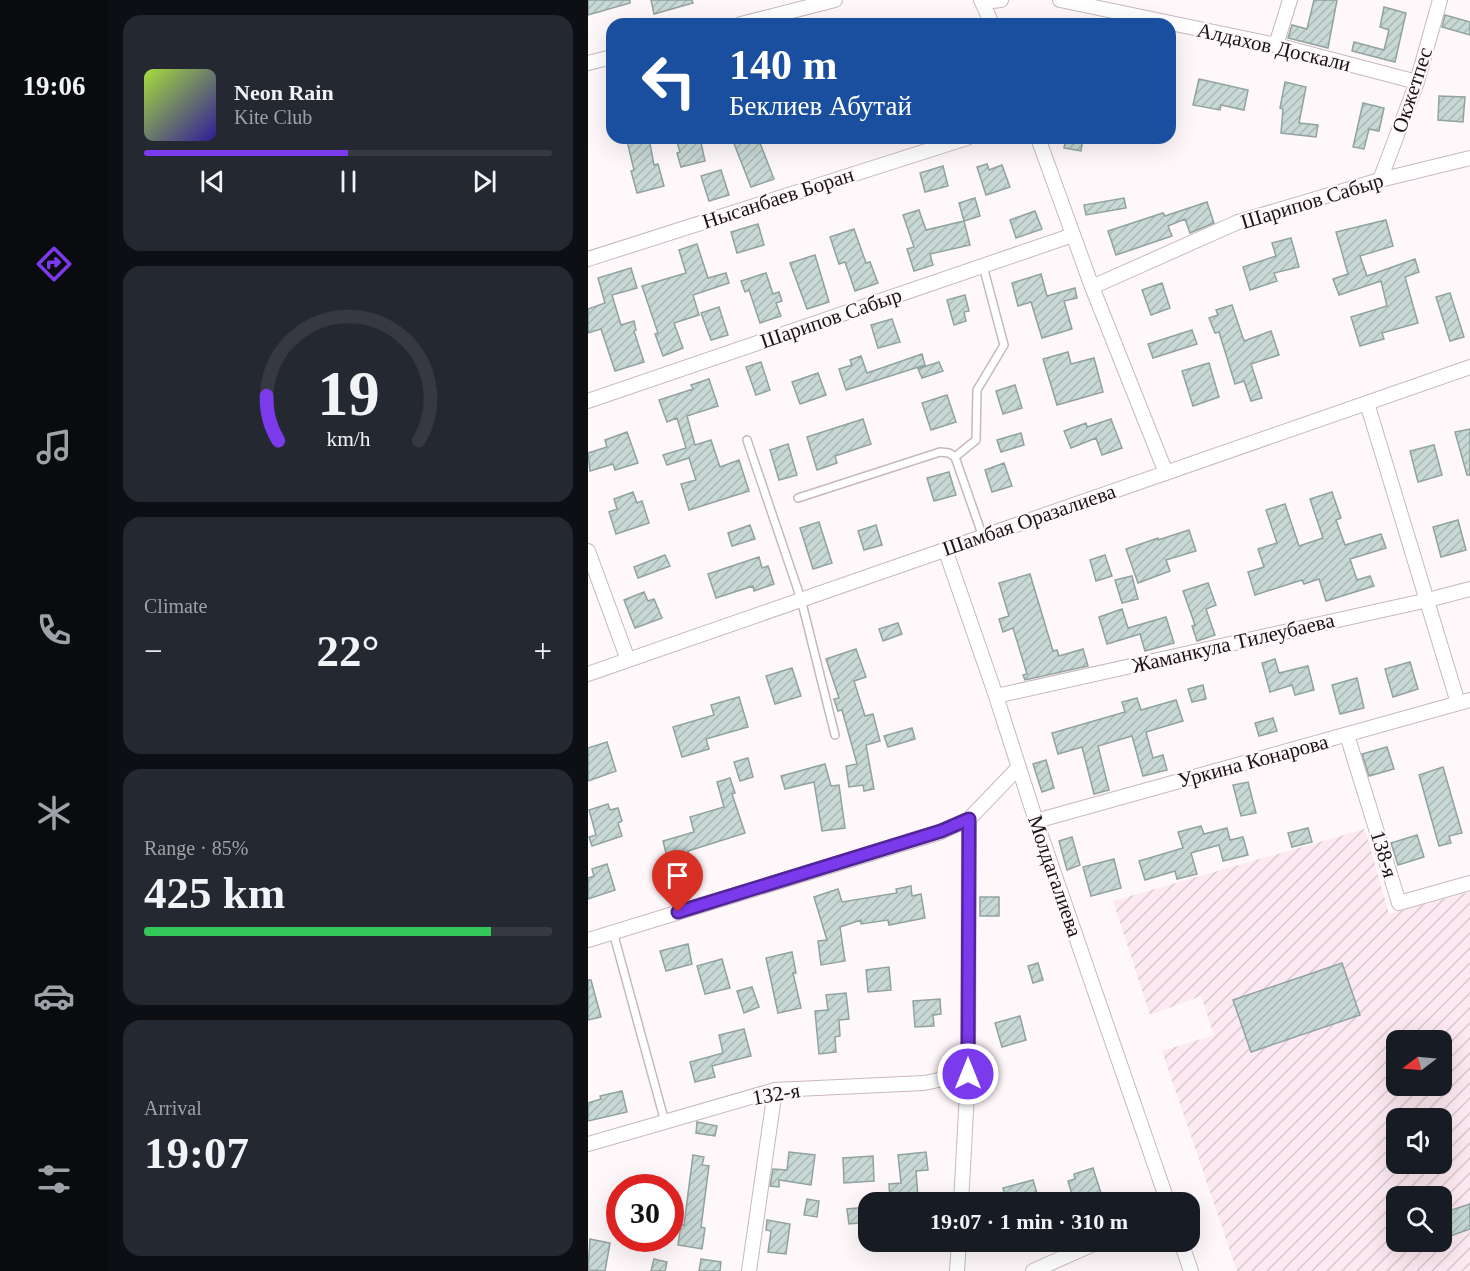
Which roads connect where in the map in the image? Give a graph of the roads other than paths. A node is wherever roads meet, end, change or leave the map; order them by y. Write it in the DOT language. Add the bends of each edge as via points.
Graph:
graph roads {
  1 [pos="835,0"];
  2 [pos="1001,0"];
  3 [pos="1060,0"];
  4 [pos="1290,0"];
  5 [pos="1440,0"];
  6 [pos="982,1"];
  7 [pos="764,18"];
  8 [pos="989,18"];
  9 [pos="1146,18"];
  10 [pos="1176,24"];
  11 [pos="1276,45"];
  12 [pos="606,58"];
  13 [pos="588,63"];
  14 [pos="1417,82"];
  15 [pos="948,144"];
  16 [pos="1040,144"];
  17 [pos="1470,158"];
  18 [pos="1380,180"];
  19 [pos="1073,235"];
  20 [pos="588,259"];
  21 [pos="984,266"];
  22 [pos="1092,287"];
  23 [pos="1470,367"];
  24 [pos="588,401"];
  25 [pos="1367,403"];
  26 [pos="747,440"];
  27 [pos="955,457"];
  28 [pos="1166,473"];
  29 [pos="798,498"];
  30 [pos="983,537"];
  31 [pos="945,549"];
  32 [pos="588,551"];
  33 [pos="591,573"];
  34 [pos="1470,589"];
  35 [pos="801,599"];
  36 [pos="1428,600"];
  37 [pos="628,660"];
  38 [pos="588,674"];
  39 [pos="996,696"];
  40 [pos="1464,701"];
  41 [pos="835,735"];
  42 [pos="1347,735"];
  43 [pos="1019,767"];
  44 [pos="969,819"];
  45 [pos="1036,821"];
  46 [pos="1470,883"];
  47 [pos="613,932"];
  48 [pos="588,940"];
  49 [pos="968,1074"];
  50 [pos="775,1089"];
  51 [pos="665,1122"];
  52 [pos="588,1144"];
  53 [pos="962,1192"];
  54 [pos="1164,1192"];
  55 [pos="958,1252"];
  56 [pos="1076,1252"];
  57 [pos="1184,1252"];
  58 [pos="749,1271"];
  59 [pos="957,1271"];
  60 [pos="1033,1271"];
  61 [pos="1191,1271"];
  1 -- 7 [label="street"];
  2 -- 6 [label="street"];
  3 -- 9 [label="street, Алдахов Доскали"];
  4 -- 11 [label="street"];
  5 -- 14 [label="street, Окжетпес"];
  6 -- 8 [label="street"];
  10 -- 11 [label="street, Алдахов Доскали"];
  11 -- 14 [label="street, Алдахов Доскали"];
  12 -- 13 [label="street"];
  14 -- 18 [label="street, Окжетпес"];
  15 -- 20 [label="street, Нысанбаев Боран"];
  16 -- 19 [label="street"];
  17 -- 18 [label="street, Шарипов Сабыр"];
  18 -- 22 [label="street, Шарипов Сабыр" via="1238,222"];
  19 -- 21 [label="street, Шарипов Сабыр"];
  19 -- 22 [label="street"];
  21 -- 24 [label="street, Шарипов Сабыр"];
  21 -- 27 [label="lane" via="1004,345 977,390 976,440"];
  22 -- 28 [label="street"];
  23 -- 25 [label="street, Шамбая Оразалиева"];
  25 -- 28 [label="street, Шамбая Оразалиева"];
  25 -- 36 [label="street"];
  26 -- 35 [label="lane"];
  27 -- 29 [label="lane" via="940,452"];
  27 -- 30 [label="lane"];
  28 -- 30 [label="street, Шамбая Оразалиева"];
  30 -- 31 [label="street, Шамбая Оразалиева"];
  31 -- 35 [label="street, Шамбая Оразалиева"];
  31 -- 39 [label="street, Молдагалиева"];
  32 -- 33 [label="street"];
  33 -- 37 [label="street"];
  34 -- 36 [label="street, Жаманкула Тилеубаева"];
  35 -- 37 [label="street, Шамбая Оразалиева"];
  35 -- 41 [label="lane"];
  36 -- 39 [label="street, Жаманкула Тилеубаева"];
  36 -- 40 [label="street"];
  37 -- 38 [label="street, Шамбая Оразалиева"];
  39 -- 43 [label="street, Молдагалиева"];
  40 -- 42 [label="street, Уркина Конарова"];
  42 -- 45 [label="street, Уркина Конарова"];
  42 -- 46 [label="street, 138-я" via="1399,903"];
  43 -- 44 [label="street"];
  43 -- 45 [label="street, Молдагалиева"];
  44 -- 47 [label="street"];
  44 -- 49 [label="street"];
  45 -- 54 [label="street, Молдагалиева"];
  47 -- 48 [label="street"];
  47 -- 51 [label="lane"];
  49 -- 50 [label="street, 132-я" via="924,1083"];
  49 -- 53 [label="street"];
  50 -- 51 [label="street, 132-я"];
  50 -- 58 [label="street"];
  51 -- 52 [label="street, 132-я"];
  55 -- 59 [label="street"];
  56 -- 60 [label="street"];
  57 -- 61 [label="street"];
}
